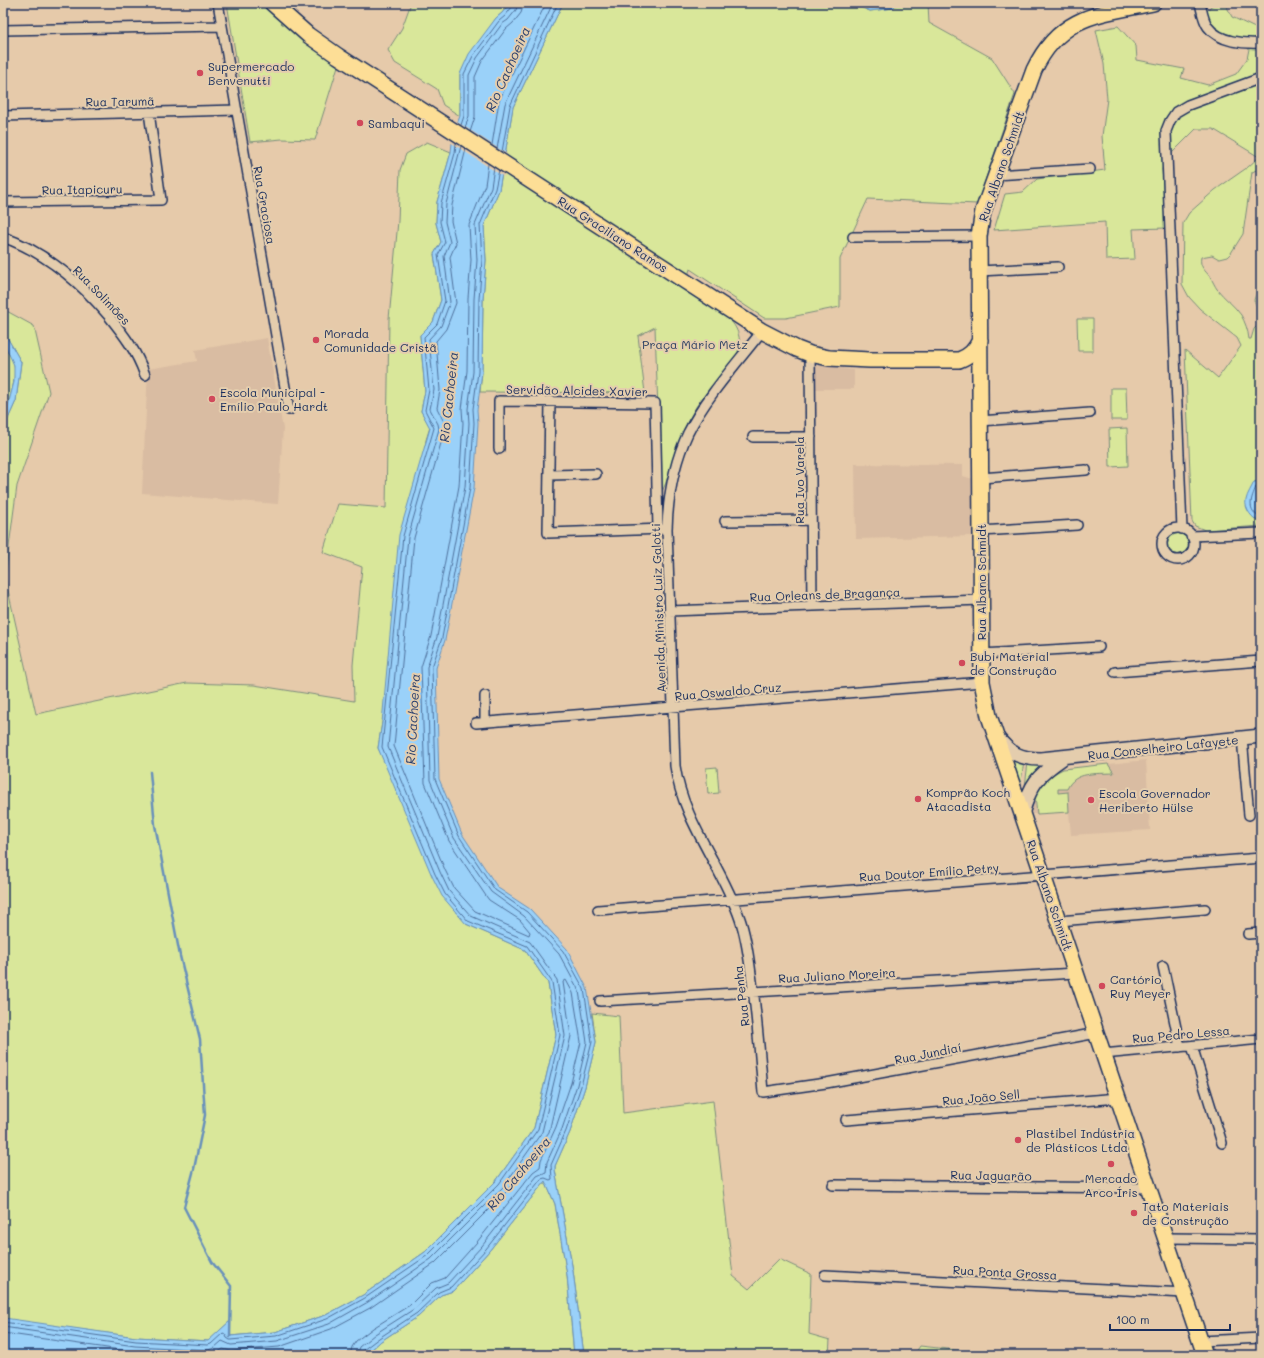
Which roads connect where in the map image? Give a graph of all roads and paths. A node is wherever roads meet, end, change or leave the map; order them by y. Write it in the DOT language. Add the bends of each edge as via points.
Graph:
graph roads {
  1 [pos="218,3"];
  2 [pos="272,3"];
  3 [pos="1152,3"];
  4 [pos="1200,3"];
  5 [pos="286,11"];
  6 [pos="222,26"];
  7 [pos="3,30"];
  8 [pos="1261,43"];
  9 [pos="1261,78"];
  10 [pos="237,110"];
  11 [pos="149,112"];
  12 [pos="3,116"];
  13 [pos="1090,169"];
  14 [pos="996,175"];
  15 [pos="3,202"];
  16 [pos="979,236"];
  17 [pos="3,237"];
  18 [pos="853,237"];
  19 [pos="1058,267"];
  20 [pos="980,271"];
  21 [pos="762,331"];
  22 [pos="980,340"];
  23 [pos="810,354"];
  24 [pos="959,360"];
  25 [pos="145,375"];
  26 [pos="980,379"];
  27 [pos="550,401"];
  28 [pos="289,410"];
  29 [pos="1090,413"];
  30 [pos="980,421"];
  31 [pos="753,437"];
  32 [pos="810,437"];
  33 [pos="499,449"];
  34 [pos="1086,470"];
  35 [pos="596,474"];
  36 [pos="549,475"];
  37 [pos="981,478"];
  38 [pos="811,520"];
  39 [pos="725,521"];
  40 [pos="1077,525"];
  41 [pos="663,529"];
  42 [pos="1182,529"];
  43 [pos="981,531"];
  44 [pos="1261,533"];
  45 [pos="1191,536"];
  46 [pos="982,600"];
  47 [pos="812,606"];
  48 [pos="669,611"];
  49 [pos="1099,646"];
  50 [pos="982,654"];
  51 [pos="1261,661"];
  52 [pos="1115,672"];
  53 [pos="982,682"];
  54 [pos="485,696"];
  55 [pos="673,707"];
  56 [pos="1261,736"];
  57 [pos="996,737"];
  58 [pos="1242,738"];
  59 [pos="1065,757"];
  60 [pos="1022,814"];
  61 [pos="1249,815"];
  62 [pos="1261,858"];
  63 [pos="1043,875"];
  64 [pos="732,900"];
  65 [pos="1206,909"];
  66 [pos="598,910"];
  67 [pos="1059,921"];
  68 [pos="1261,933"];
  69 [pos="1248,934"];
  70 [pos="1163,966"];
  71 [pos="1076,973"];
  72 [pos="753,991"];
  73 [pos="600,1001"];
  74 [pos="1097,1034"];
  75 [pos="1261,1039"];
  76 [pos="1180,1046"];
  77 [pos="1192,1046"];
  78 [pos="1104,1054"];
  79 [pos="764,1092"];
  80 [pos="1119,1098"];
  81 [pos="846,1120"];
  82 [pos="1222,1142"];
  83 [pos="833,1185"];
  84 [pos="1149,1188"];
  85 [pos="1167,1238"];
  86 [pos="1261,1239"];
  87 [pos="825,1275"];
  88 [pos="1185,1293"];
  89 [pos="1261,1338"];
  90 [pos="1203,1348"];
  1 -- 6 [label="street, Rua Graciosa"];
  2 -- 5 [label="main road, Rua Graciliano Ramos"];
  3 -- 14 [label="main road, Rua Albano Schmidt" via="1083,19 1047,47 1034,70"];
  4 -- 8 [label="street" via="1208,28 1215,34 1232,41"];
  5 -- 21 [label="main road, Rua Graciliano Ramos" via="323,46"];
  6 -- 7 [label="street"];
  6 -- 10 [label="street, Rua Graciosa"];
  9 -- 42 [label="street" via="1188,105 1176,112 1166,131"];
  10 -- 11 [label="street, Rua Tarumã"];
  10 -- 28 [label="street, Rua Graciosa"];
  11 -- 12 [label="street, Rua Tarumã"];
  11 -- 15 [label="street, Rua Itapicuru" via="161,200"];
  13 -- 14 [label="street"];
  14 -- 16 [label="main road, Rua Albano Schmidt" via="983,211"];
  16 -- 18 [label="street"];
  16 -- 20 [label="main road, Rua Albano Schmidt"];
  17 -- 25 [label="street, Rua Solimões" via="52,262 81,287 127,338"];
  19 -- 20 [label="street"];
  20 -- 22 [label="main road, Rua Albano Schmidt"];
  21 -- 23 [label="main road, Rua Graciliano Ramos"];
  21 -- 41 [label="street, Avenida Ministro Luiz Galotti" via="700,412 689,433 678,462"];
  22 -- 24 [label="main road" via="975,350"];
  22 -- 26 [label="main road, Rua Albano Schmidt"];
  23 -- 24 [label="main road, Rua Graciliano Ramos" via="870,360"];
  23 -- 32 [label="street, Rua Ivo Varela"];
  24 -- 26 [label="main road" via="974,368"];
  26 -- 30 [label="main road, Rua Albano Schmidt"];
  27 -- 33 [label="street, Servidão Alcides Xavier" via="499,401"];
  27 -- 36 [label="street"];
  27 -- 41 [label="street, Servidão Alcides Xavier" via="655,403"];
  29 -- 30 [label="street"];
  30 -- 37 [label="main road, Rua Albano Schmidt"];
  31 -- 32 [label="street"];
  32 -- 38 [label="street, Rua Ivo Varela"];
  34 -- 37 [label="street"];
  35 -- 36 [label="street"];
  36 -- 41 [label="street" via="548,533"];
  37 -- 43 [label="main road, Rua Albano Schmidt"];
  38 -- 39 [label="street"];
  38 -- 47 [label="street, Rua Ivo Varela"];
  40 -- 43 [label="street"];
  41 -- 48 [label="street, Avenida Ministro Luiz Galotti"];
  42 -- 45 [label="street"];
  42 -- 45 [label="street" via="1171,530 1164,538 1162,548 1168,557 1178,560 1188,556 1193,547"];
  43 -- 46 [label="main road, Rua Albano Schmidt"];
  44 -- 45 [label="street"];
  46 -- 47 [label="street, Rua Orleans de Bragança"];
  46 -- 50 [label="main road, Rua Albano Schmidt"];
  47 -- 48 [label="street, Rua Orleans de Bragança"];
  48 -- 55 [label="street, Avenida Ministro Luiz Galotti"];
  49 -- 50 [label="street"];
  50 -- 53 [label="main road, Rua Albano Schmidt"];
  51 -- 52 [label="street"];
  53 -- 55 [label="street, Rua Oswaldo Cruz"];
  53 -- 57 [label="main road, Rua Albano Schmidt"];
  54 -- 55 [label="street, Rua Oswaldo Cruz" via="481,723"];
  55 -- 64 [label="street, Avenida Ministro Luiz Galotti" via="675,766 680,791"];
  56 -- 58 [label="street, Rua Conselheiro Lafayete"];
  57 -- 59 [label="street, Rua Conselheiro Lafayete" via="1007,750 1026,759"];
  57 -- 60 [label="main road, Rua Albano Schmidt"];
  58 -- 59 [label="street, Rua Conselheiro Lafayete"];
  58 -- 61 [label="street"];
  59 -- 60 [label="street, Rua Conselheiro Lafayete" via="1040,775 1028,794"];
  60 -- 63 [label="main road, Rua Albano Schmidt"];
  62 -- 63 [label="street, Rua Doutor Emílio Petry"];
  63 -- 64 [label="street, Rua Doutor Emílio Petry"];
  63 -- 67 [label="main road, Rua Albano Schmidt"];
  64 -- 66 [label="street, Rua Doutor Emílio Petry"];
  64 -- 72 [label="street, Rua Penha" via="744,933"];
  65 -- 67 [label="street"];
  67 -- 71 [label="main road, Rua Albano Schmidt"];
  68 -- 69 [label="street"];
  70 -- 76 [label="street"];
  71 -- 72 [label="street, Rua Juliano Moreira"];
  71 -- 74 [label="main road, Rua Albano Schmidt"];
  72 -- 73 [label="street, Rua Juliano Moreira"];
  72 -- 79 [label="street, Rua Penha"];
  74 -- 78 [label="main road, Rua Albano Schmidt"];
  74 -- 79 [label="street, Rua Jundiaí"];
  75 -- 77 [label="street, Rua Pedro Lessa"];
  76 -- 77 [label="street, Rua Pedro Lessa"];
  76 -- 78 [label="street, Rua Pedro Lessa"];
  77 -- 82 [label="street"];
  78 -- 80 [label="main road, Rua Albano Schmidt"];
  80 -- 81 [label="street, Rua João Sell"];
  80 -- 84 [label="main road, Rua Albano Schmidt"];
  83 -- 84 [label="street, Rua Jaguarão"];
  84 -- 85 [label="main road, Rua Albano Schmidt"];
  85 -- 86 [label="street"];
  85 -- 88 [label="main road, Rua Albano Schmidt"];
  87 -- 88 [label="street, Rua Ponta Grossa"];
  88 -- 90 [label="main road, Rua Albano Schmidt"];
  89 -- 90 [label="street"];
}
